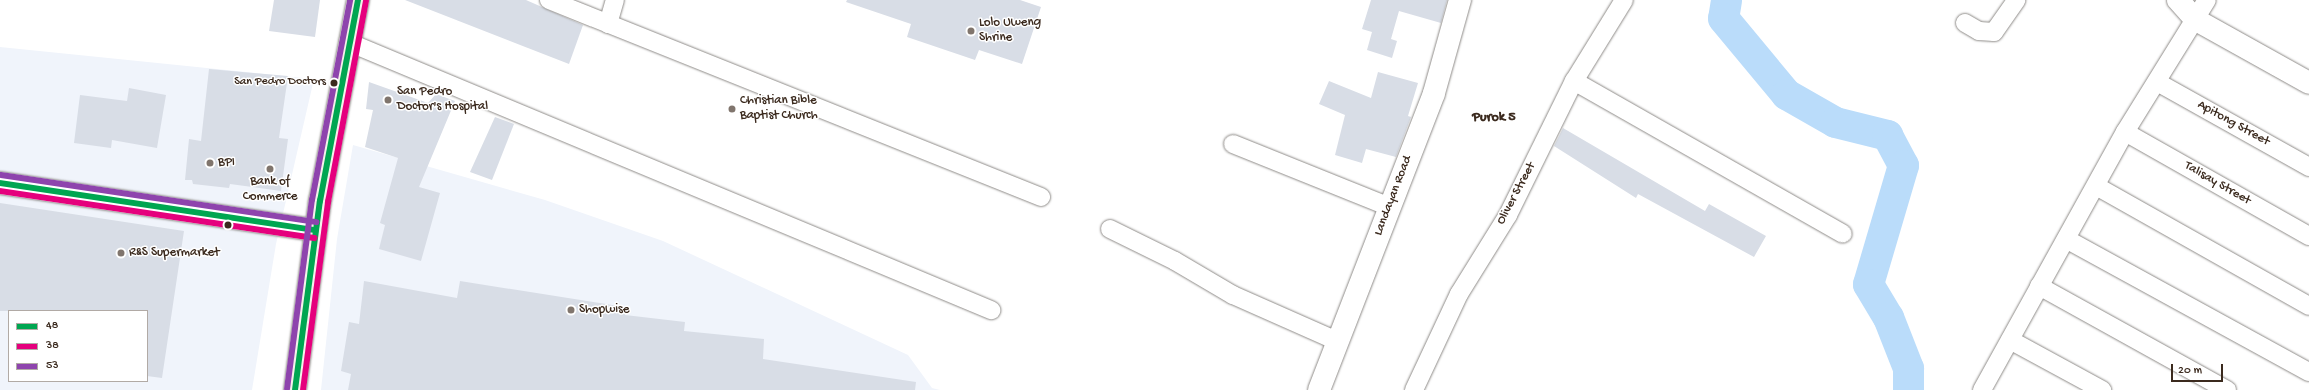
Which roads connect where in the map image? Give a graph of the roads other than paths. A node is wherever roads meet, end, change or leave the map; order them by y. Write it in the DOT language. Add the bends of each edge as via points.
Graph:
graph roads {
  1 [pos="358,0"];
  2 [pos="549,0"];
  3 [pos="615,0"];
  4 [pos="1460,0"];
  5 [pos="1624,0"];
  6 [pos="2016,0"];
  7 [pos="2178,0"];
  8 [pos="2181,0"];
  9 [pos="2202,9"];
  10 [pos="1965,23"];
  11 [pos="608,24"];
  12 [pos="348,42"];
  13 [pos="2309,67"];
  14 [pos="1574,81"];
  15 [pos="2157,82"];
  16 [pos="2309,83"];
  17 [pos="2125,132"];
  18 [pos="1233,144"];
  19 [pos="2309,167"];
  20 [pos="0,183"];
  21 [pos="2096,186"];
  22 [pos="1041,197"];
  23 [pos="1390,207"];
  24 [pos="1110,229"];
  25 [pos="316,230"];
  26 [pos="1843,234"];
  27 [pos="2309,236"];
  28 [pos="2066,239"];
  29 [pos="2040,286"];
  30 [pos="2309,306"];
  31 [pos="991,310"];
  32 [pos="2010,340"];
  33 [pos="1337,342"];
  34 [pos="2309,372"];
  35 [pos="295,390"];
  36 [pos="1318,390"];
  37 [pos="1414,390"];
  38 [pos="1982,390"];
  39 [pos="2102,390"];
  40 [pos="2227,390"];
  1 -- 12 [label="highway"];
  2 -- 11 [label="street"];
  3 -- 11 [label="street"];
  4 -- 23 [label="street, Landayan Road" via="1434,93"];
  5 -- 14 [label="street, Oliver Street"];
  6 -- 10 [label="street" via="1994,32 1979,31"];
  7 -- 9 [label="street"];
  8 -- 9 [label="street"];
  9 -- 13 [label="street"];
  9 -- 15 [label="street"];
  9 -- 16 [label="street"];
  11 -- 22 [label="street"];
  12 -- 25 [label="highway"];
  12 -- 31 [label="street"];
  14 -- 26 [label="street"];
  14 -- 37 [label="street, Oliver Street" via="1508,215 1459,294"];
  15 -- 17 [label="street"];
  15 -- 19 [label="street, Apitong Street"];
  17 -- 21 [label="street"];
  17 -- 27 [label="street, Talisay Street"];
  18 -- 23 [label="street"];
  20 -- 25 [label="street"];
  21 -- 28 [label="street"];
  21 -- 30 [label="street"];
  23 -- 33 [label="street, Landayan Road"];
  24 -- 33 [label="street" via="1175,260 1232,295"];
  25 -- 35 [label="highway"];
  28 -- 29 [label="street"];
  28 -- 34 [label="street"];
  29 -- 32 [label="street"];
  29 -- 40 [label="street"];
  32 -- 38 [label="street"];
  32 -- 39 [label="street"];
  33 -- 36 [label="street, Landayan Road"];
}
